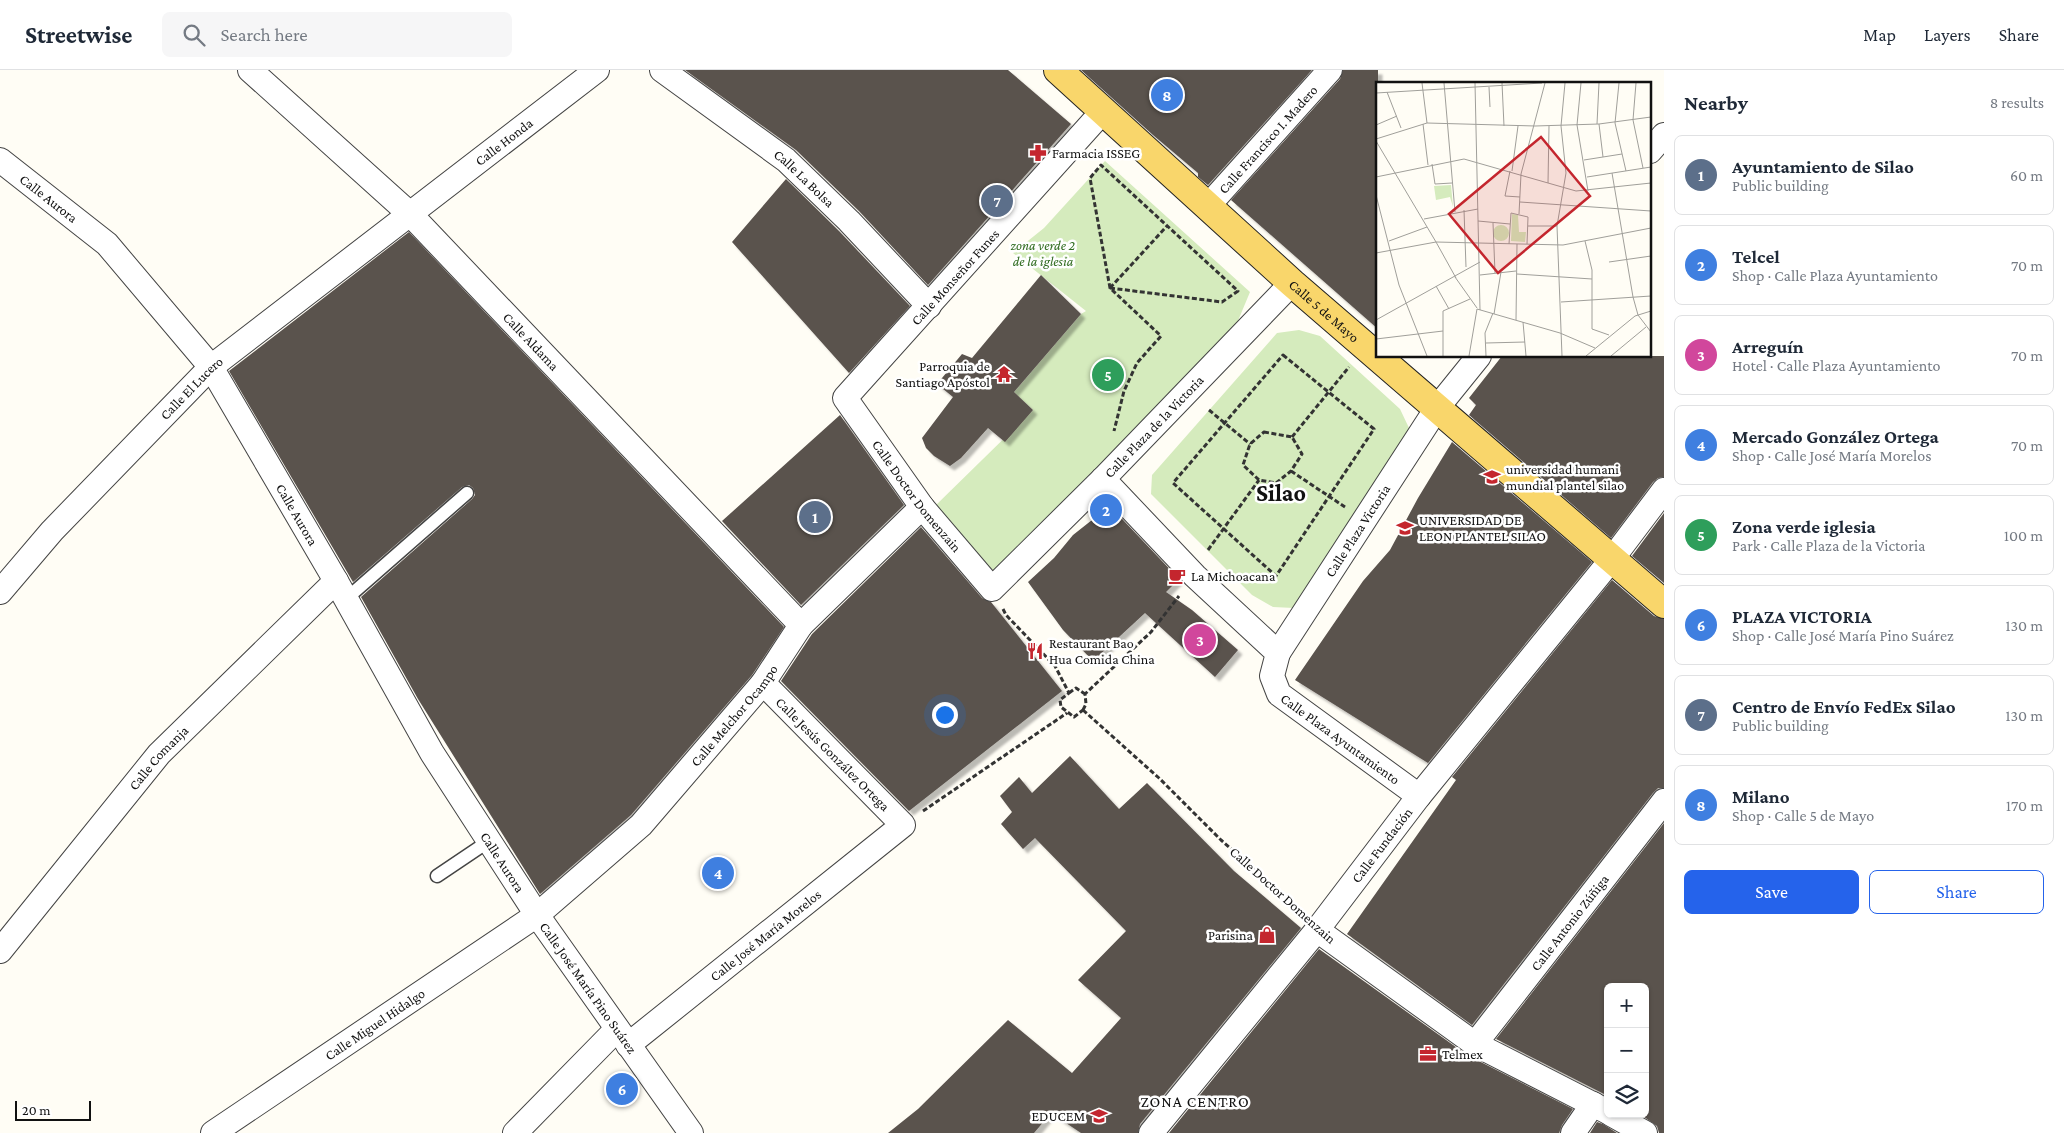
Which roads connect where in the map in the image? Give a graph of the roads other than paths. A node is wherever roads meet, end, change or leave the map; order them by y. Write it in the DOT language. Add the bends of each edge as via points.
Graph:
graph roads {
  1 [pos="250,70"];
  2 [pos="597,70"];
  3 [pos="662,70"];
  4 [pos="1058,70"];
  5 [pos="1330,70"];
  6 [pos="1104,110"];
  7 [pos="1664,135"];
  8 [pos="1652,149"];
  9 [pos="0,160"];
  10 [pos="1207,207"];
  11 [pos="411,215"];
  12 [pos="1292,283"];
  13 [pos="930,306"];
  14 [pos="1376,355"];
  15 [pos="1379,358"];
  16 [pos="1477,358"];
  17 [pos="211,367"];
  18 [pos="845,398"];
  19 [pos="1437,408"];
  20 [pos="1103,479"];
  21 [pos="1664,490"];
  22 [pos="467,494"];
  23 [pos="922,507"];
  24 [pos="1612,559"];
  25 [pos="341,590"];
  26 [pos="992,590"];
  27 [pos="0,592"];
  28 [pos="1664,604"];
  29 [pos="801,625"];
  30 [pos="1278,653"];
  31 [pos="763,683"];
  32 [pos="1419,796"];
  33 [pos="1664,801"];
  34 [pos="903,825"];
  35 [pos="489,841"];
  36 [pos="437,876"];
  37 [pos="537,915"];
  38 [pos="1317,930"];
  39 [pos="0,951"];
  40 [pos="622,1037"];
  41 [pos="1475,1044"];
  42 [pos="1604,1110"];
  43 [pos="1618,1118"];
  44 [pos="213,1133"];
  45 [pos="514,1133"];
  46 [pos="691,1133"];
  47 [pos="1151,1133"];
  48 [pos="1573,1133"];
  49 [pos="1645,1133"];
  1 -- 11 [label="street, Calle Aldama"];
  2 -- 11 [label="street, Calle Honda"];
  3 -- 13 [label="street, Calle La Bolsa" via="786,160"];
  4 -- 6 [label="main road, Calle 5 de Mayo"];
  5 -- 10 [label="street, Calle Francisco I. Madero"];
  6 -- 10 [label="main road, Calle 5 de Mayo"];
  6 -- 13 [label="street, Calle Monseñor Funes"];
  7 -- 8 [label="street"];
  9 -- 17 [label="street, Calle Aurora" via="107,244"];
  10 -- 12 [label="main road, Calle 5 de Mayo"];
  11 -- 17 [label="street, Calle El Lucero"];
  11 -- 29 [label="street, Calle Aldama"];
  12 -- 14 [label="main road, Calle 5 de Mayo"];
  12 -- 20 [label="street, Calle Plaza de la Victoria"];
  13 -- 18 [label="street, Calle Monseñor Funes"];
  15 -- 19 [label="main road, Calle 5 de Mayo"];
  16 -- 19 [label="street, Calle Plaza Victoria"];
  17 -- 25 [label="street, Calle Aurora"];
  17 -- 27 [label="street, Calle El Lucero" via="52,531"];
  18 -- 23 [label="street, Calle Doctor Domenzain"];
  19 -- 24 [label="main road, Calle 5 de Mayo"];
  19 -- 30 [label="street, Calle Plaza Victoria"];
  20 -- 26 [label="street, Calle Plaza de la Victoria"];
  20 -- 30 [label="street" via="1195,576"];
  21 -- 24 [label="street, Calle Fundación"];
  22 -- 25 [label="lane"];
  23 -- 26 [label="street, Calle Doctor Domenzain"];
  23 -- 29 [label="street, Calle Melchor Ocampo"];
  24 -- 28 [label="main road, Calle 5 de Mayo"];
  24 -- 32 [label="street, Calle Fundación"];
  25 -- 35 [label="street, Calle Aurora" via="432,753"];
  25 -- 39 [label="street, Calle Comanja" via="159,754"];
  29 -- 31 [label="street, Calle Melchor Ocampo"];
  30 -- 32 [label="street, Calle Plaza Ayuntamiento" via="1272,676 1279,694"];
  31 -- 34 [label="street, Calle Jesús González Ortega"];
  31 -- 37 [label="street, Calle Melchor Ocampo" via="641,825"];
  32 -- 38 [label="street, Calle Fundación"];
  33 -- 41 [label="street, Calle Antonio Zúñiga"];
  34 -- 40 [label="street, Calle José María Morelos"];
  35 -- 36 [label="lane"];
  35 -- 37 [label="street, Calle Aurora"];
  37 -- 40 [label="street, Calle José María Pino Suárez"];
  37 -- 44 [label="street, Calle Miguel Hidalgo"];
  38 -- 41 [label="street, Calle Doctor Domenzain"];
  38 -- 47 [label="street, Calle Fundación"];
  40 -- 45 [label="street, Calle José María Morelos"];
  40 -- 46 [label="street, Calle José María Pino Suárez"];
  41 -- 42 [label="street, Calle Doctor Domenzain"];
  42 -- 48 [label="street"];
  43 -- 49 [label="street, Calle Doctor Domenzain"];
}
